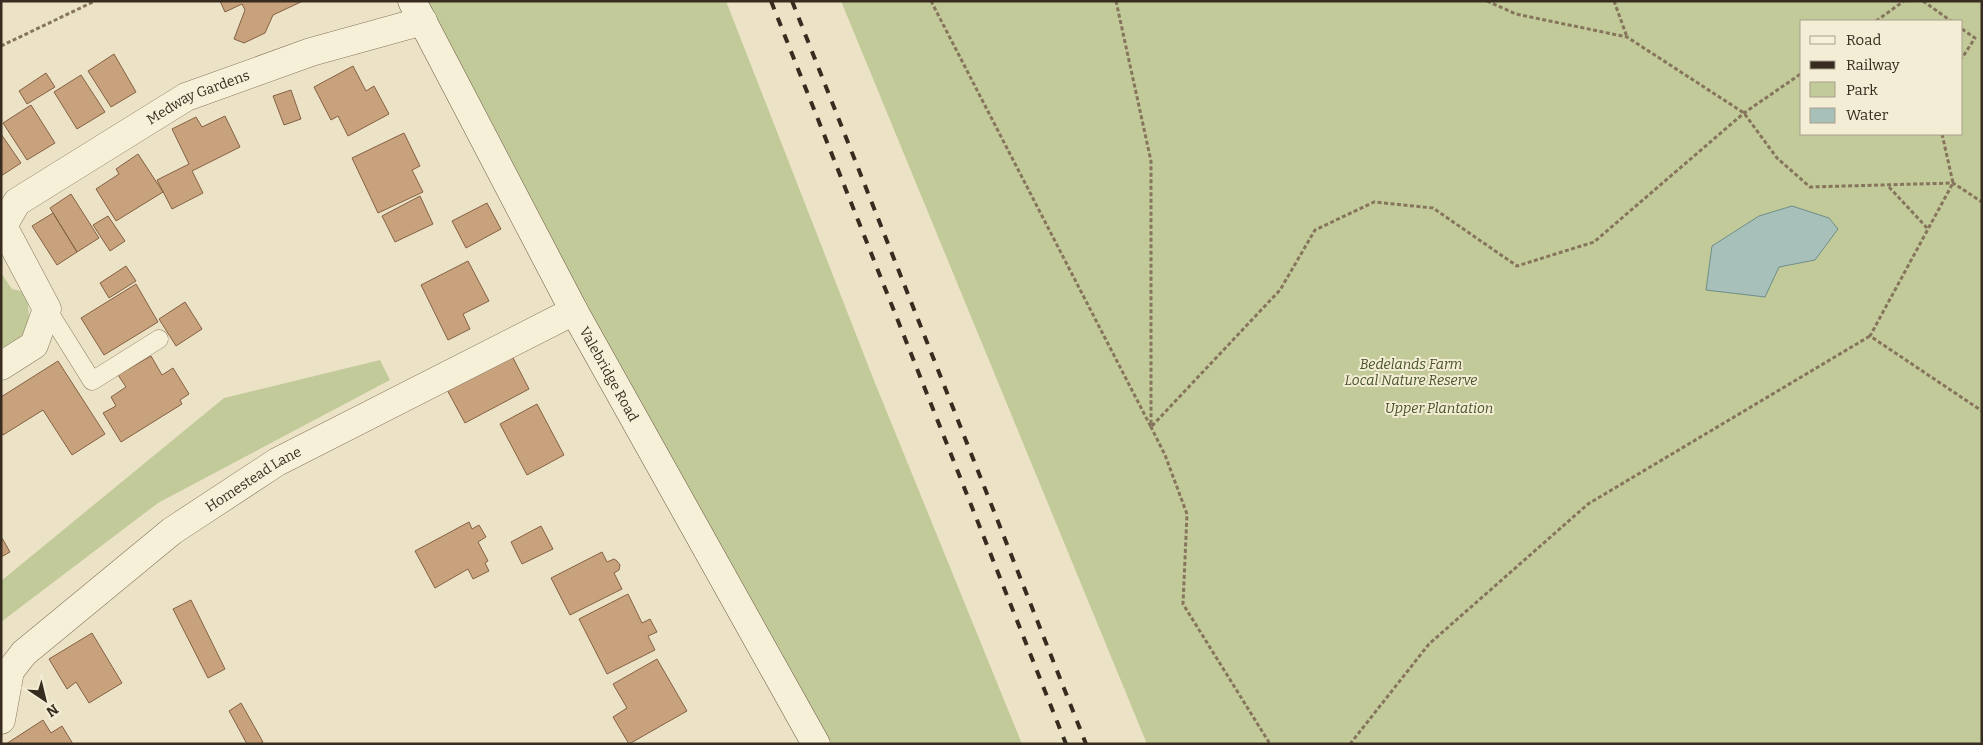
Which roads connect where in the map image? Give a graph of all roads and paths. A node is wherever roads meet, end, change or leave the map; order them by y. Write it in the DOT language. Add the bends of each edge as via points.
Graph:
graph roads {
  1 [pos="95,1"];
  2 [pos="932,1"];
  3 [pos="1116,1"];
  4 [pos="1487,1"];
  5 [pos="1614,1"];
  6 [pos="1904,1"];
  7 [pos="1923,1"];
  8 [pos="418,11"];
  9 [pos="1877,20"];
  10 [pos="1951,20"];
  11 [pos="1963,30"];
  12 [pos="1627,37"];
  13 [pos="1,46"];
  14 [pos="1963,57"];
  15 [pos="1800,74"];
  16 [pos="1744,113"];
  17 [pos="1942,135"];
  18 [pos="1953,183"];
  19 [pos="1889,186"];
  20 [pos="1982,202"];
  21 [pos="2,226"];
  22 [pos="1928,229"];
  23 [pos="47,309"];
  24 [pos="574,311"];
  25 [pos="1870,336"];
  26 [pos="159,339"];
  27 [pos="1,366"];
  28 [pos="1982,411"];
  29 [pos="1152,427"];
  30 [pos="1,720"];
  31 [pos="816,744"];
  32 [pos="1270,744"];
  33 [pos="1350,744"];
  1 -- 13 [label="path"];
  2 -- 29 [label="path"];
  3 -- 29 [label="path" via="1151,162"];
  4 -- 12 [label="path" via="1516,14"];
  5 -- 12 [label="path"];
  6 -- 9 [label="path"];
  7 -- 10 [label="path"];
  8 -- 21 [label="street, Medway Gardens" via="186,97 17,202"];
  8 -- 24 [label="street, Valebridge Road"];
  11 -- 14 [label="path" via="1976,38"];
  12 -- 16 [label="path"];
  15 -- 16 [label="path"];
  16 -- 19 [label="path" via="1777,158 1810,188"];
  16 -- 29 [label="path" via="1594,242 1517,266 1433,208 1374,202 1315,230 1280,290"];
  17 -- 18 [label="path"];
  18 -- 19 [label="path"];
  18 -- 20 [label="path"];
  18 -- 22 [label="path"];
  19 -- 22 [label="path"];
  21 -- 23 [label="street, Medway Gardens"];
  22 -- 25 [label="path"];
  23 -- 26 [label="lane" via="92,381"];
  23 -- 27 [label="street" via="34,345"];
  24 -- 30 [label="street, Homestead Lane" via="277,462 172,531 24,652 10,671"];
  24 -- 31 [label="street, Valebridge Road"];
  25 -- 28 [label="path"];
  25 -- 33 [label="path" via="1588,504 1429,644"];
  29 -- 32 [label="path" via="1166,454 1187,514 1183,604"];
}
